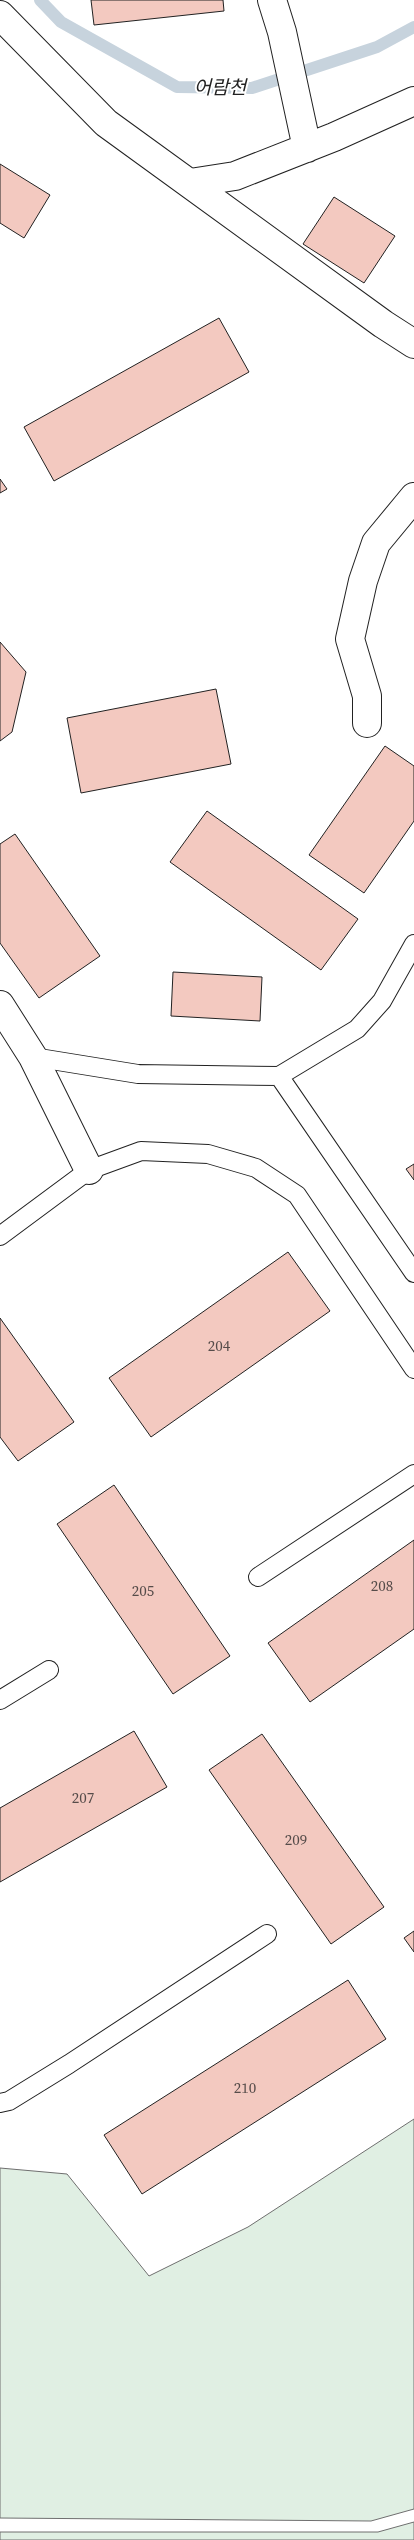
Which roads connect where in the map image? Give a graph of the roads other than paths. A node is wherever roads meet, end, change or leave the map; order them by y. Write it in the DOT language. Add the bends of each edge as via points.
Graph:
graph roads {
  1 [pos="272,0"];
  2 [pos="0,15"];
  3 [pos="414,101"];
  4 [pos="307,148"];
  5 [pos="190,184"];
  6 [pos="414,344"];
  7 [pos="414,497"];
  8 [pos="367,722"];
  9 [pos="414,944"];
  10 [pos="0,1005"];
  11 [pos="33,1057"];
  12 [pos="279,1076"];
  13 [pos="89,1170"];
  14 [pos="0,1236"];
  15 [pos="414,1273"];
  16 [pos="414,1369"];
  17 [pos="414,1474"];
  18 [pos="258,1578"];
  19 [pos="49,1670"];
  20 [pos="0,1700"];
  21 [pos="267,1934"];
  22 [pos="0,2103"];
  1 -- 4 [label="street"];
  2 -- 5 [label="street" via="106,123"];
  3 -- 4 [label="street"];
  4 -- 5 [label="street" via="235,176"];
  5 -- 6 [label="street"];
  7 -- 8 [label="street" via="376,543 362,581 350,639 367,696"];
  9 -- 12 [label="lane" via="382,1001 357,1029"];
  10 -- 11 [label="street"];
  11 -- 12 [label="lane" via="138,1074"];
  11 -- 13 [label="street"];
  12 -- 15 [label="lane"];
  13 -- 14 [label="lane"];
  13 -- 16 [label="lane" via="141,1151 208,1154 256,1168 297,1195"];
  17 -- 18 [label="lane"];
  19 -- 20 [label="lane"];
  21 -- 22 [label="lane" via="69,2064 9,2101"];
}
